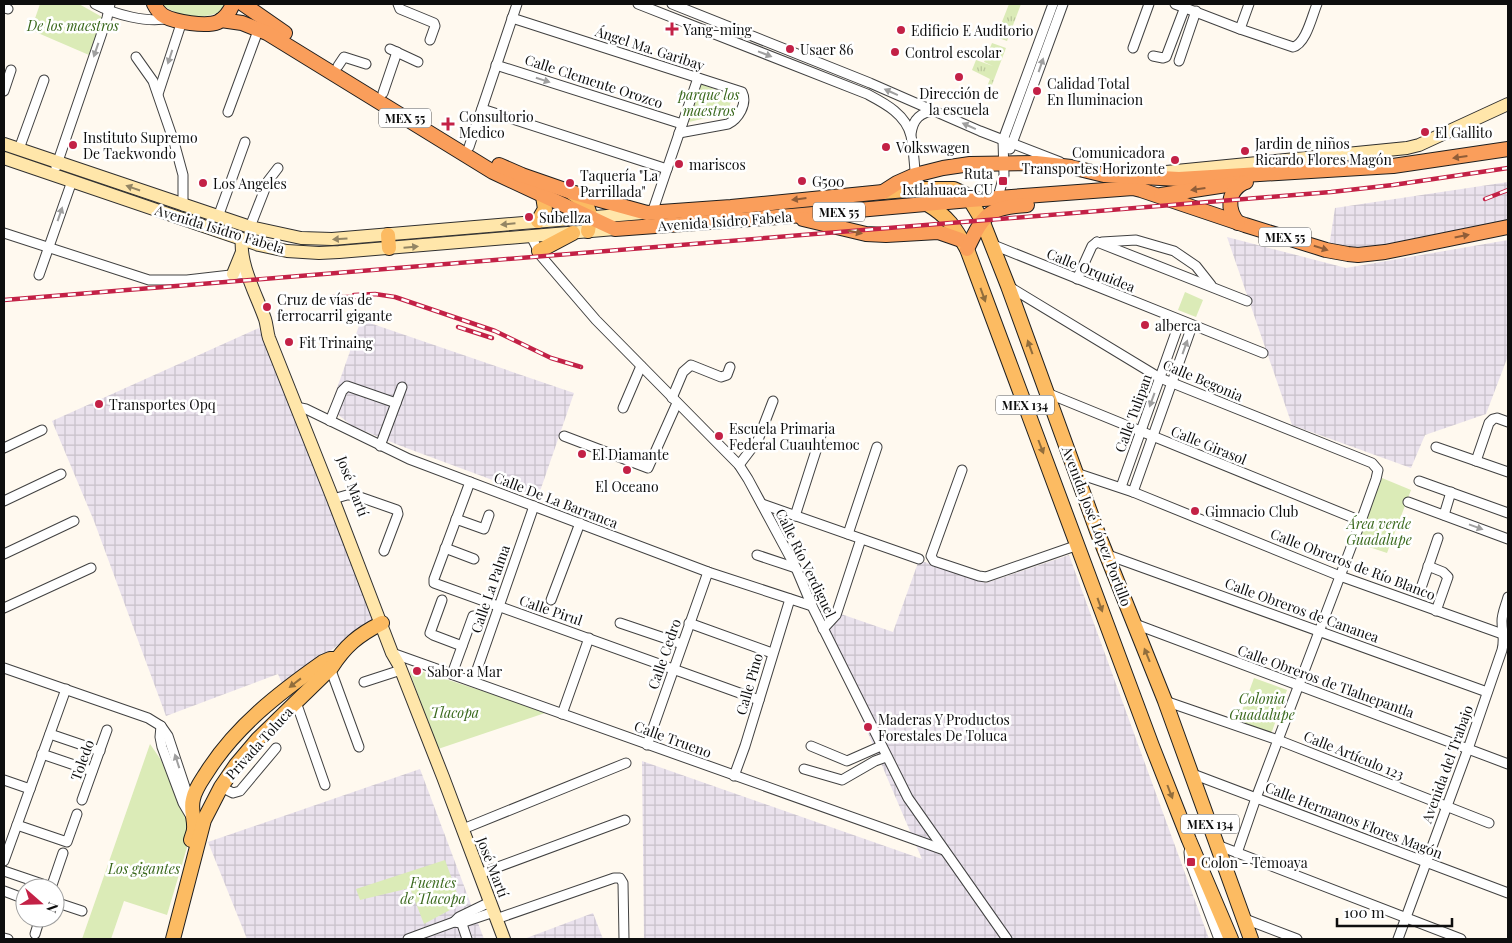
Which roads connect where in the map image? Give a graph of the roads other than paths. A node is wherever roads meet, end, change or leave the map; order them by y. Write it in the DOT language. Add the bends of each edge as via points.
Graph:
graph roads {
  1 [pos="94,4"];
  2 [pos="154,4"];
  3 [pos="233,4"];
  4 [pos="242,4"];
  5 [pos="398,4"];
  6 [pos="517,4"];
  7 [pos="638,4"];
  8 [pos="672,4"];
  9 [pos="1053,4"];
  10 [pos="1063,4"];
  11 [pos="1149,4"];
  12 [pos="1174,4"];
  13 [pos="1249,4"];
  14 [pos="1317,4"];
  15 [pos="110,7"];
  16 [pos="1190,8"];
  17 [pos="512,18"];
  18 [pos="176,20"];
  19 [pos="221,20"];
  20 [pos="259,28"];
  21 [pos="1240,29"];
  22 [pos="747,34"];
  23 [pos="430,40"];
  24 [pos="742,45"];
  25 [pos="1133,48"];
  26 [pos="1153,56"];
  27 [pos="136,57"];
  28 [pos="1179,61"];
  29 [pos="418,62"];
  30 [pos="366,64"];
  31 [pos="496,65"];
  32 [pos="338,66"];
  33 [pos="11,70"];
  34 [pos="698,78"];
  35 [pos="44,80"];
  36 [pos="4,91"];
  37 [pos="383,93"];
  38 [pos="158,94"];
  39 [pos="1508,104"];
  40 [pos="482,109"];
  41 [pos="936,111"];
  42 [pos="1014,111"];
  43 [pos="228,112"];
  44 [pos="1024,115"];
  45 [pos="681,129"];
  46 [pos="911,134"];
  47 [pos="1003,140"];
  48 [pos="245,142"];
  49 [pos="4,144"];
  50 [pos="1013,144"];
  51 [pos="469,148"];
  52 [pos="19,149"];
  53 [pos="1508,149"];
  54 [pos="4,158"];
  55 [pos="1004,163"];
  56 [pos="1071,167"];
  57 [pos="56,168"];
  58 [pos="278,168"];
  59 [pos="667,169"];
  60 [pos="1351,169"];
  61 [pos="1130,175"];
  62 [pos="72,180"];
  63 [pos="917,182"];
  64 [pos="1243,183"];
  65 [pos="571,192"];
  66 [pos="1158,195"];
  67 [pos="543,196"];
  68 [pos="970,200"];
  69 [pos="927,204"];
  70 [pos="996,205"];
  71 [pos="183,206"];
  72 [pos="650,213"];
  73 [pos="791,216"];
  74 [pos="218,217"];
  75 [pos="591,217"];
  76 [pos="982,220"];
  77 [pos="538,221"];
  78 [pos="1238,223"];
  79 [pos="250,227"];
  80 [pos="1508,227"];
  81 [pos="615,229"];
  82 [pos="588,231"];
  83 [pos="4,233"];
  84 [pos="574,233"];
  85 [pos="531,236"];
  86 [pos="988,240"];
  87 [pos="389,242"];
  88 [pos="1097,242"];
  89 [pos="964,244"];
  90 [pos="242,246"];
  91 [pos="49,248"];
  92 [pos="539,251"];
  93 [pos="248,273"];
  94 [pos="233,274"];
  95 [pos="39,275"];
  96 [pos="1078,279"];
  97 [pos="1008,286"];
  98 [pos="1212,287"];
  99 [pos="1247,301"];
  100 [pos="1180,321"];
  101 [pos="1192,326"];
  102 [pos="1263,354"];
  103 [pos="641,366"];
  104 [pos="730,367"];
  105 [pos="1160,378"];
  106 [pos="1172,382"];
  107 [pos="402,387"];
  108 [pos="1047,393"];
  109 [pos="675,401"];
  110 [pos="774,401"];
  111 [pos="396,403"];
  112 [pos="301,408"];
  113 [pos="623,408"];
  114 [pos="330,421"];
  115 [pos="1508,422"];
  116 [pos="823,429"];
  117 [pos="42,430"];
  118 [pos="1140,432"];
  119 [pos="564,436"];
  120 [pos="1152,437"];
  121 [pos="380,446"];
  122 [pos="876,446"];
  123 [pos="1436,447"];
  124 [pos="4,448"];
  125 [pos="1476,461"];
  126 [pos="739,465"];
  127 [pos="962,470"];
  128 [pos="1508,472"];
  129 [pos="1076,473"];
  130 [pos="61,474"];
  131 [pos="1420,481"];
  132 [pos="470,482"];
  133 [pos="1054,482"];
  134 [pos="1121,487"];
  135 [pos="1133,492"];
  136 [pos="1451,492"];
  137 [pos="337,498"];
  138 [pos="4,501"];
  139 [pos="1408,502"];
  140 [pos="762,504"];
  141 [pos="534,506"];
  142 [pos="1508,513"];
  143 [pos="489,515"];
  144 [pos="1444,515"];
  145 [pos="795,516"];
  146 [pos="456,519"];
  147 [pos="74,521"];
  148 [pos="1361,521"];
  149 [pos="580,524"];
  150 [pos="848,534"];
  151 [pos="861,538"];
  152 [pos="1438,538"];
  153 [pos="1508,538"];
  154 [pos="1078,545"];
  155 [pos="445,548"];
  156 [pos="384,551"];
  157 [pos="4,554"];
  158 [pos="758,555"];
  159 [pos="1108,555"];
  160 [pos="474,559"];
  161 [pos="919,559"];
  162 [pos="1428,566"];
  163 [pos="91,568"];
  164 [pos="796,568"];
  165 [pos="708,572"];
  166 [pos="1340,576"];
  167 [pos="1420,588"];
  168 [pos="442,600"];
  169 [pos="551,600"];
  170 [pos="790,600"];
  171 [pos="1508,600"];
  172 [pos="812,606"];
  173 [pos="499,607"];
  174 [pos="4,608"];
  175 [pos="1436,611"];
  176 [pos="473,616"];
  177 [pos="382,623"];
  178 [pos="620,623"];
  179 [pos="689,623"];
  180 [pos="1135,624"];
  181 [pos="823,629"];
  182 [pos="1319,631"];
  183 [pos="1506,636"];
  184 [pos="589,638"];
  185 [pos="682,644"];
  186 [pos="462,646"];
  187 [pos="772,653"];
  188 [pos="398,661"];
  189 [pos="331,662"];
  190 [pos="4,668"];
  191 [pos="674,668"];
  192 [pos="452,674"];
  193 [pos="364,682"];
  194 [pos="473,682"];
  195 [pos="1299,686"];
  196 [pos="66,689"];
  197 [pos="1487,692"];
  198 [pos="759,700"];
  199 [pos="1166,700"];
  200 [pos="296,702"];
  201 [pos="562,714"];
  202 [pos="107,730"];
  203 [pos="50,734"];
  204 [pos="1278,740"];
  205 [pos="647,745"];
  206 [pos="811,746"];
  207 [pos="881,746"];
  208 [pos="359,747"];
  209 [pos="276,748"];
  210 [pos="1468,749"];
  211 [pos="100,751"];
  212 [pos="42,754"];
  213 [pos="886,757"];
  214 [pos="626,764"];
  215 [pos="1508,764"];
  216 [pos="804,770"];
  217 [pos="92,771"];
  218 [pos="1190,773"];
  219 [pos="734,776"];
  220 [pos="4,780"];
  221 [pos="325,785"];
  222 [pos="221,786"];
  223 [pos="30,789"];
  224 [pos="1256,798"];
  225 [pos="82,800"];
  226 [pos="1447,807"];
  227 [pos="77,814"];
  228 [pos="197,818"];
  229 [pos="625,820"];
  230 [pos="1489,823"];
  231 [pos="17,825"];
  232 [pos="462,829"];
  233 [pos="8,835"];
  234 [pos="1189,840"];
  235 [pos="1217,845"];
  236 [pos="944,850"];
  237 [pos="1237,853"];
  238 [pos="63,854"];
  239 [pos="4,861"];
  240 [pos="1427,861"];
  241 [pos="4,870"];
  242 [pos="480,874"];
  243 [pos="26,878"];
  244 [pos="54,878"];
  245 [pos="1508,893"];
  246 [pos="65,905"];
  247 [pos="82,911"];
  248 [pos="494,911"];
  249 [pos="1406,918"];
  250 [pos="1245,919"];
  251 [pos="458,921"];
  252 [pos="37,928"];
  253 [pos="35,934"];
  254 [pos="420,937"];
  255 [pos="4,938"];
  256 [pos="8,939"];
  257 [pos="164,939"];
  258 [pos="173,939"];
  259 [pos="408,939"];
  260 [pos="467,939"];
  261 [pos="504,939"];
  262 [pos="624,939"];
  263 [pos="1007,939"];
  264 [pos="1220,939"];
  265 [pos="1231,939"];
  266 [pos="1251,939"];
  267 [pos="1297,939"];
  268 [pos="1398,939"];
  269 [pos="1461,939"];
  1 -- 15 [label="street"];
  2 -- 18 [label="highway" via="161,13"];
  3 -- 19 [label="highway"];
  4 -- 32 [label="highway, MEX 55"];
  5 -- 23 [label="street" via="400,9 434,23"];
  6 -- 17 [label="street"];
  7 -- 24 [label="street"];
  8 -- 22 [label="street"];
  9 -- 42 [label="street"];
  44 -- 10 [label="street, one-way"];
  11 -- 25 [label="street"];
  12 -- 16 [label="street"];
  13 -- 21 [label="street"];
  14 -- 21 [label="street" via="1298,46 1287,46"];
  15 -- 18 [label="street" via="150,20"];
  15 -- 57 [label="street, one-way"];
  16 -- 21 [label="street"];
  16 -- 26 [label="street" via="1166,57"];
  16 -- 28 [label="street"];
  17 -- 31 [label="street"];
  17 -- 34 [label="street, Ángel Ma. Garibay"];
  18 -- 19 [label="highway" via="210,24"];
  18 -- 38 [label="street, one-way"];
  19 -- 20 [label="highway, MEX 55"];
  20 -- 43 [label="street"];
  20 -- 67 [label="highway, MEX 55" via="493,172"];
  22 -- 24 [label="street"];
  41 -- 22 [label="street, one-way"];
  24 -- 46 [label="street, one-way" via="883,102 900,116"];
  27 -- 38 [label="street"];
  29 -- 37 [label="street" via="394,51"];
  30 -- 32 [label="street" via="344,57"];
  31 -- 40 [label="street"];
  31 -- 45 [label="street, Calle Clemente Orozco, one-way"];
  32 -- 37 [label="highway, MEX 55"];
  33 -- 36 [label="street"];
  34 -- 45 [label="street"];
  34 -- 45 [label="street, Ángel Ma. Garibay" via="742,92 741,111 728,124"];
  35 -- 52 [label="street"];
  37 -- 51 [label="highway, MEX 55"];
  38 -- 71 [label="street" via="182,166"];
  39 -- 61 [label="main road, MEX 55" via="1428,142 1407,148"];
  40 -- 51 [label="street"];
  40 -- 59 [label="street"];
  41 -- 46 [label="street" via="925,112 918,117"];
  47 -- 41 [label="street, one-way"];
  42 -- 44 [label="street"];
  42 -- 47 [label="street"];
  44 -- 50 [label="street"];
  45 -- 59 [label="street"];
  46 -- 63 [label="street"];
  47 -- 50 [label="street"];
  47 -- 55 [label="street"];
  48 -- 74 [label="street"];
  49 -- 52 [label="main road, Avenida Isidro Fabela / MEX 55"];
  50 -- 55 [label="street"];
  50 -- 56 [label="street"];
  51 -- 65 [label="highway, MEX 55" via="512,172"];
  52 -- 57 [label="main road, Avenida Isidro Fabela / MEX 55"];
  53 -- 60 [label="highway, Avenida Isidro Fabela / MEX 55, one-way"];
  54 -- 57 [label="main road, Avenida Isidro Fabela / MEX 55"];
  55 -- 56 [label="highway, Avenida Isidro Fabela / MEX 55"];
  55 -- 63 [label="highway, Avenida Isidro Fabela / MEX 55" via="961,164"];
  55 -- 70 [label="street"];
  56 -- 61 [label="highway, Avenida Isidro Fabela / MEX 55" via="1104,175"];
  57 -- 62 [label="main road, Avenida Isidro Fabela / MEX 55"];
  71 -- 57 [label="main road, Avenida Isidro Fabela / MEX 55, one-way"];
  58 -- 79 [label="street" via="268,180"];
  59 -- 72 [label="street"];
  60 -- 61 [label="highway, Avenida Isidro Fabela / MEX 55" via="1179,179"];
  60 -- 64 [label="highway, Avenida Isidro Fabela"];
  62 -- 90 [label="main road, Avenida Isidro Fabela / MEX 55"];
  91 -- 62 [label="street, one-way"];
  63 -- 68 [label="main road, Avenida José López Portillo / MEX 55" via="959,190"];
  63 -- 69 [label="street, MEX 134"];
  63 -- 72 [label="highway, Avenida Isidro Fabela / MEX 55, one-way" via="897,183 883,192"];
  64 -- 66 [label="highway, Avenida Isidro Fabela, one-way"];
  64 -- 78 [label="highway" via="1234,189 1230,199 1231,213"];
  65 -- 72 [label="highway, MEX 55"];
  65 -- 75 [label="main road" via="584,202"];
  66 -- 70 [label="highway, Avenida Isidro Fabela" via="1002,208"];
  66 -- 78 [label="highway, MEX 55"];
  67 -- 75 [label="highway, MEX 55"];
  67 -- 77 [label="main road" via="545,209"];
  68 -- 69 [label="highway, Avenida Isidro Fabela / MEX 55"];
  68 -- 70 [label="highway, Avenida Isidro Fabela / MEX 55"];
  68 -- 76 [label="main road, Avenida José López Portillo / MEX 134"];
  69 -- 73 [label="highway, Avenida Isidro Fabela / MEX 55"];
  69 -- 89 [label="main road, Avenida José López Portillo / MEX 134" via="952,222"];
  70 -- 76 [label="highway"];
  70 -- 86 [label="street"];
  71 -- 74 [label="main road, Avenida Isidro Fabela / MEX 55"];
  72 -- 75 [label="main road, Avenida Isidro Fabela / MEX 55"];
  73 -- 81 [label="highway, Avenida Isidro Fabela / MEX 55"];
  73 -- 89 [label="highway, one-way" via="866,234 938,232"];
  74 -- 79 [label="main road, Avenida Isidro Fabela / MEX 55"];
  75 -- 77 [label="main road, Avenida Isidro Fabela / MEX 55"];
  75 -- 81 [label="highway"];
  75 -- 82 [label="main road"];
  76 -- 86 [label="main road, Avenida José López Portillo / MEX 134"];
  76 -- 89 [label="highway"];
  77 -- 87 [label="main road, Avenida Isidro Fabela / MEX 55, one-way"];
  78 -- 80 [label="highway, MEX 55, one-way" via="1326,250 1358,255"];
  87 -- 79 [label="main road, Avenida Isidro Fabela / MEX 55, one-way" via="317,239"];
  81 -- 82 [label="main road, Avenida Isidro Fabela / MEX 55"];
  82 -- 84 [label="main road, Avenida Isidro Fabela / MEX 55"];
  83 -- 91 [label="street"];
  84 -- 85 [label="main road, Avenida Isidro Fabela / MEX 55"];
  84 -- 92 [label="main road"];
  87 -- 85 [label="main road, Avenida Isidro Fabela / MEX 55, one-way"];
  85 -- 92 [label="street, Calle Río Verdiguel"];
  86 -- 96 [label="street, Calle Orquidea"];
  86 -- 97 [label="main road, Avenida José López Portillo / MEX 134"];
  87 -- 90 [label="main road, Avenida Isidro Fabela / MEX 55" via="340,252"];
  88 -- 96 [label="street" via="1092,246"];
  88 -- 98 [label="street"];
  88 -- 98 [label="street" via="1136,240 1174,251 1196,266"];
  89 -- 133 [label="main road, Avenida José López Portillo / MEX 134, one-way"];
  90 -- 93 [label="main road, José Martí"];
  90 -- 94 [label="main road"];
  91 -- 94 [label="street" via="149,280 172,281"];
  91 -- 95 [label="street"];
  92 -- 103 [label="street, Calle Río Verdiguel" via="596,320"];
  93 -- 94 [label="street"];
  93 -- 112 [label="main road, José Martí" via="269,338"];
  96 -- 100 [label="street, Calle Orquidea"];
  97 -- 105 [label="street, Calle Begonia"];
  108 -- 97 [label="main road, Avenida José López Portillo / MEX 134, one-way"];
  98 -- 99 [label="street"];
  100 -- 101 [label="street, Calle Orquidea"];
  100 -- 105 [label="street, Calle Tulipan"];
  101 -- 102 [label="street, Calle Orquidea"];
  106 -- 101 [label="street, Calle Tulipan, one-way"];
  103 -- 109 [label="street, Calle Río Verdiguel"];
  103 -- 113 [label="street"];
  104 -- 109 [label="street" via="724,377 691,366 683,372"];
  105 -- 106 [label="street, Calle Begonia"];
  105 -- 118 [label="street, Calle Tulipan, one-way"];
  106 -- 120 [label="street, Calle Tulipan"];
  106 -- 148 [label="street, Calle Begonia" via="1372,463 1378,470"];
  107 -- 111 [label="street"];
  108 -- 118 [label="street, Calle Girasol"];
  108 -- 129 [label="main road, Avenida José López Portillo / MEX 134"];
  109 -- 119 [label="street" via="648,468"];
  109 -- 126 [label="street, Calle Río Verdiguel"];
  110 -- 126 [label="street" via="758,440"];
  111 -- 114 [label="street" via="347,386"];
  111 -- 121 [label="street"];
  112 -- 114 [label="street, Calle De La Barranca"];
  112 -- 137 [label="main road, José Martí"];
  114 -- 121 [label="street, Calle De La Barranca"];
  115 -- 125 [label="street" via="1493,418"];
  116 -- 145 [label="street"];
  117 -- 124 [label="street"];
  118 -- 120 [label="street, Calle Girasol"];
  118 -- 134 [label="street, Calle Tulipan"];
  120 -- 135 [label="street, Calle Tulipan"];
  120 -- 148 [label="street, Calle Girasol"];
  121 -- 132 [label="street, Calle De La Barranca"];
  122 -- 150 [label="street"];
  123 -- 125 [label="street"];
  125 -- 128 [label="street"];
  126 -- 140 [label="street, Calle Río Verdiguel"];
  127 -- 154 [label="street" via="931,556 934,562 986,577"];
  129 -- 133 [label="main road" via="1061,467"];
  129 -- 134 [label="street, Calle Obreros de Río Blanco"];
  129 -- 159 [label="main road, Avenida José López Portillo / MEX 134"];
  130 -- 138 [label="street"];
  131 -- 136 [label="street"];
  132 -- 141 [label="street, Calle De La Barranca"];
  132 -- 146 [label="street, Calle Pirul"];
  133 -- 154 [label="main road, Avenida José López Portillo / MEX 134"];
  134 -- 135 [label="street, Calle Obreros de Río Blanco"];
  135 -- 166 [label="street, Calle Obreros de Río Blanco"];
  136 -- 142 [label="street"];
  136 -- 144 [label="street"];
  137 -- 156 [label="street" via="358,496 397,510"];
  137 -- 177 [label="main road, José Martí"];
  137 -- 188 [label="main road, José Martí"];
  139 -- 144 [label="street"];
  140 -- 145 [label="street"];
  140 -- 164 [label="street, Calle Río Verdiguel"];
  141 -- 149 [label="street, Calle De La Barranca"];
  141 -- 173 [label="street, Calle La Palma"];
  143 -- 146 [label="street" via="483,529"];
  144 -- 153 [label="street, one-way"];
  145 -- 150 [label="street"];
  146 -- 155 [label="street, Calle Pirul"];
  147 -- 157 [label="street"];
  148 -- 166 [label="street"];
  149 -- 165 [label="street, Calle De La Barranca"];
  149 -- 169 [label="street"];
  150 -- 151 [label="street"];
  151 -- 161 [label="street"];
  151 -- 181 [label="street" via="836,614"];
  152 -- 162 [label="street"];
  154 -- 234 [label="main road, Avenida José López Portillo / MEX 134, one-way"];
  155 -- 160 [label="street"];
  155 -- 173 [label="street, Calle Pirul" via="434,583"];
  158 -- 164 [label="street"];
  159 -- 180 [label="main road, Avenida José López Portillo / MEX 134"];
  159 -- 182 [label="street, Calle Obreros de Cananea"];
  162 -- 167 [label="street"];
  162 -- 175 [label="street" via="1448,577"];
  163 -- 174 [label="street"];
  164 -- 172 [label="street, Calle Río Verdiguel"];
  165 -- 170 [label="street, Calle De La Barranca"];
  165 -- 179 [label="street, Calle Cedro"];
  166 -- 175 [label="street, Calle Obreros de Río Blanco"];
  166 -- 182 [label="street"];
  168 -- 186 [label="street" via="431,634"];
  170 -- 172 [label="street, Calle De La Barranca"];
  170 -- 187 [label="street, Calle Pino"];
  171 -- 183 [label="street, Avenida del Trabajo" via="1502,621"];
  172 -- 181 [label="street, Calle Río Verdiguel"];
  173 -- 184 [label="street, Calle Pirul"];
  173 -- 194 [label="street, Calle La Palma"];
  175 -- 183 [label="street, Calle Obreros de Río Blanco"];
  176 -- 186 [label="street"];
  177 -- 188 [label="main road, José Martí"];
  177 -- 189 [label="main road, Privada Toluca" via="359,635"];
  178 -- 185 [label="street"];
  179 -- 185 [label="street, Calle Cedro"];
  179 -- 187 [label="street"];
  180 -- 195 [label="street, Calle Obreros de Tlalnepantla"];
  199 -- 180 [label="main road, Avenida José López Portillo / MEX 134, one-way"];
  181 -- 207 [label="street, Calle Río Verdiguel"];
  182 -- 195 [label="street"];
  182 -- 197 [label="street, Calle Obreros de Cananea"];
  183 -- 197 [label="street, Avenida del Trabajo"];
  184 -- 191 [label="street, Calle Pirul"];
  184 -- 201 [label="street"];
  185 -- 191 [label="street, Calle Cedro"];
  186 -- 192 [label="street"];
  187 -- 198 [label="street, Calle Pino"];
  188 -- 192 [label="street, Calle Trueno"];
  188 -- 193 [label="street"];
  188 -- 232 [label="main road, José Martí"];
  189 -- 200 [label="main road, Privada Toluca"];
  189 -- 208 [label="street"];
  189 -- 228 [label="main road, Privada Toluca, one-way" via="268,704 234,736 193,797"];
  190 -- 196 [label="street"];
  191 -- 198 [label="street, Calle Pirul"];
  191 -- 205 [label="street, Calle Cedro"];
  192 -- 194 [label="street, Calle Trueno"];
  194 -- 201 [label="street, Calle Trueno"];
  195 -- 204 [label="street"];
  195 -- 210 [label="street, Calle Obreros de Tlalnepantla"];
  196 -- 203 [label="street"];
  196 -- 228 [label="street" via="162,726 162,747 183,803"];
  197 -- 210 [label="street, Avenida del Trabajo"];
  198 -- 219 [label="street, Calle Pino"];
  199 -- 204 [label="street, Calle Artículo 123"];
  199 -- 218 [label="main road, Avenida José López Portillo / MEX 134"];
  200 -- 221 [label="street"];
  200 -- 222 [label="main road, Privada Toluca" via="258,739"];
  201 -- 205 [label="street, Calle Trueno"];
  202 -- 211 [label="street, Toledo"];
  203 -- 211 [label="street"];
  203 -- 212 [label="street"];
  204 -- 224 [label="street"];
  204 -- 226 [label="street, Calle Artículo 123"];
  205 -- 219 [label="street, Calle Trueno"];
  206 -- 207 [label="street" via="847,760"];
  207 -- 213 [label="street, Calle Río Verdiguel"];
  209 -- 222 [label="street" via="240,791 233,793"];
  210 -- 215 [label="street, Calle Obreros de Tlalnepantla"];
  210 -- 226 [label="street, Avenida del Trabajo"];
  211 -- 217 [label="street, Toledo"];
  212 -- 217 [label="street"];
  212 -- 223 [label="street"];
  213 -- 216 [label="street" via="842,780"];
  213 -- 236 [label="street, Calle Río Verdiguel" via="908,798"];
  214 -- 232 [label="street"];
  217 -- 225 [label="street, Toledo"];
  218 -- 224 [label="street, Calle Hermanos Flores Magón"];
  218 -- 235 [label="main road, Avenida José López Portillo / MEX 134"];
  219 -- 236 [label="street, Calle Trueno"];
  220 -- 223 [label="street"];
  222 -- 228 [label="main road, Privada Toluca"];
  223 -- 231 [label="street"];
  224 -- 237 [label="street"];
  224 -- 240 [label="street, Calle Hermanos Flores Magón"];
  226 -- 230 [label="street, Calle Artículo 123"];
  226 -- 240 [label="street, Avenida del Trabajo"];
  227 -- 231 [label="street" via="67,842"];
  228 -- 257 [label="main road"];
  228 -- 258 [label="main road"];
  229 -- 242 [label="street"];
  231 -- 233 [label="street"];
  232 -- 242 [label="main road, José Martí"];
  233 -- 239 [label="street"];
  234 -- 264 [label="street" via="1191,862"];
  234 -- 265 [label="main road, Avenida José López Portillo / MEX 134"];
  235 -- 237 [label="street"];
  235 -- 250 [label="main road, Avenida José López Portillo / MEX 134"];
  236 -- 263 [label="street, Calle Río Verdiguel"];
  237 -- 249 [label="street"];
  238 -- 244 [label="street"];
  240 -- 245 [label="street, Calle Hermanos Flores Magón"];
  240 -- 249 [label="street, Avenida del Trabajo"];
  241 -- 243 [label="street"];
  242 -- 248 [label="main road, José Martí"];
  246 -- 247 [label="street"];
  248 -- 251 [label="street"];
  248 -- 261 [label="main road, José Martí"];
  248 -- 262 [label="street" via="620,878 623,883"];
  249 -- 268 [label="street, Avenida del Trabajo"];
  249 -- 269 [label="street"];
  250 -- 266 [label="main road, Avenida José López Portillo / MEX 134"];
  250 -- 267 [label="street"];
  251 -- 254 [label="street"];
  251 -- 260 [label="street"];
  252 -- 253 [label="street"];
  254 -- 259 [label="street"];
  255 -- 256 [label="street"];
}
